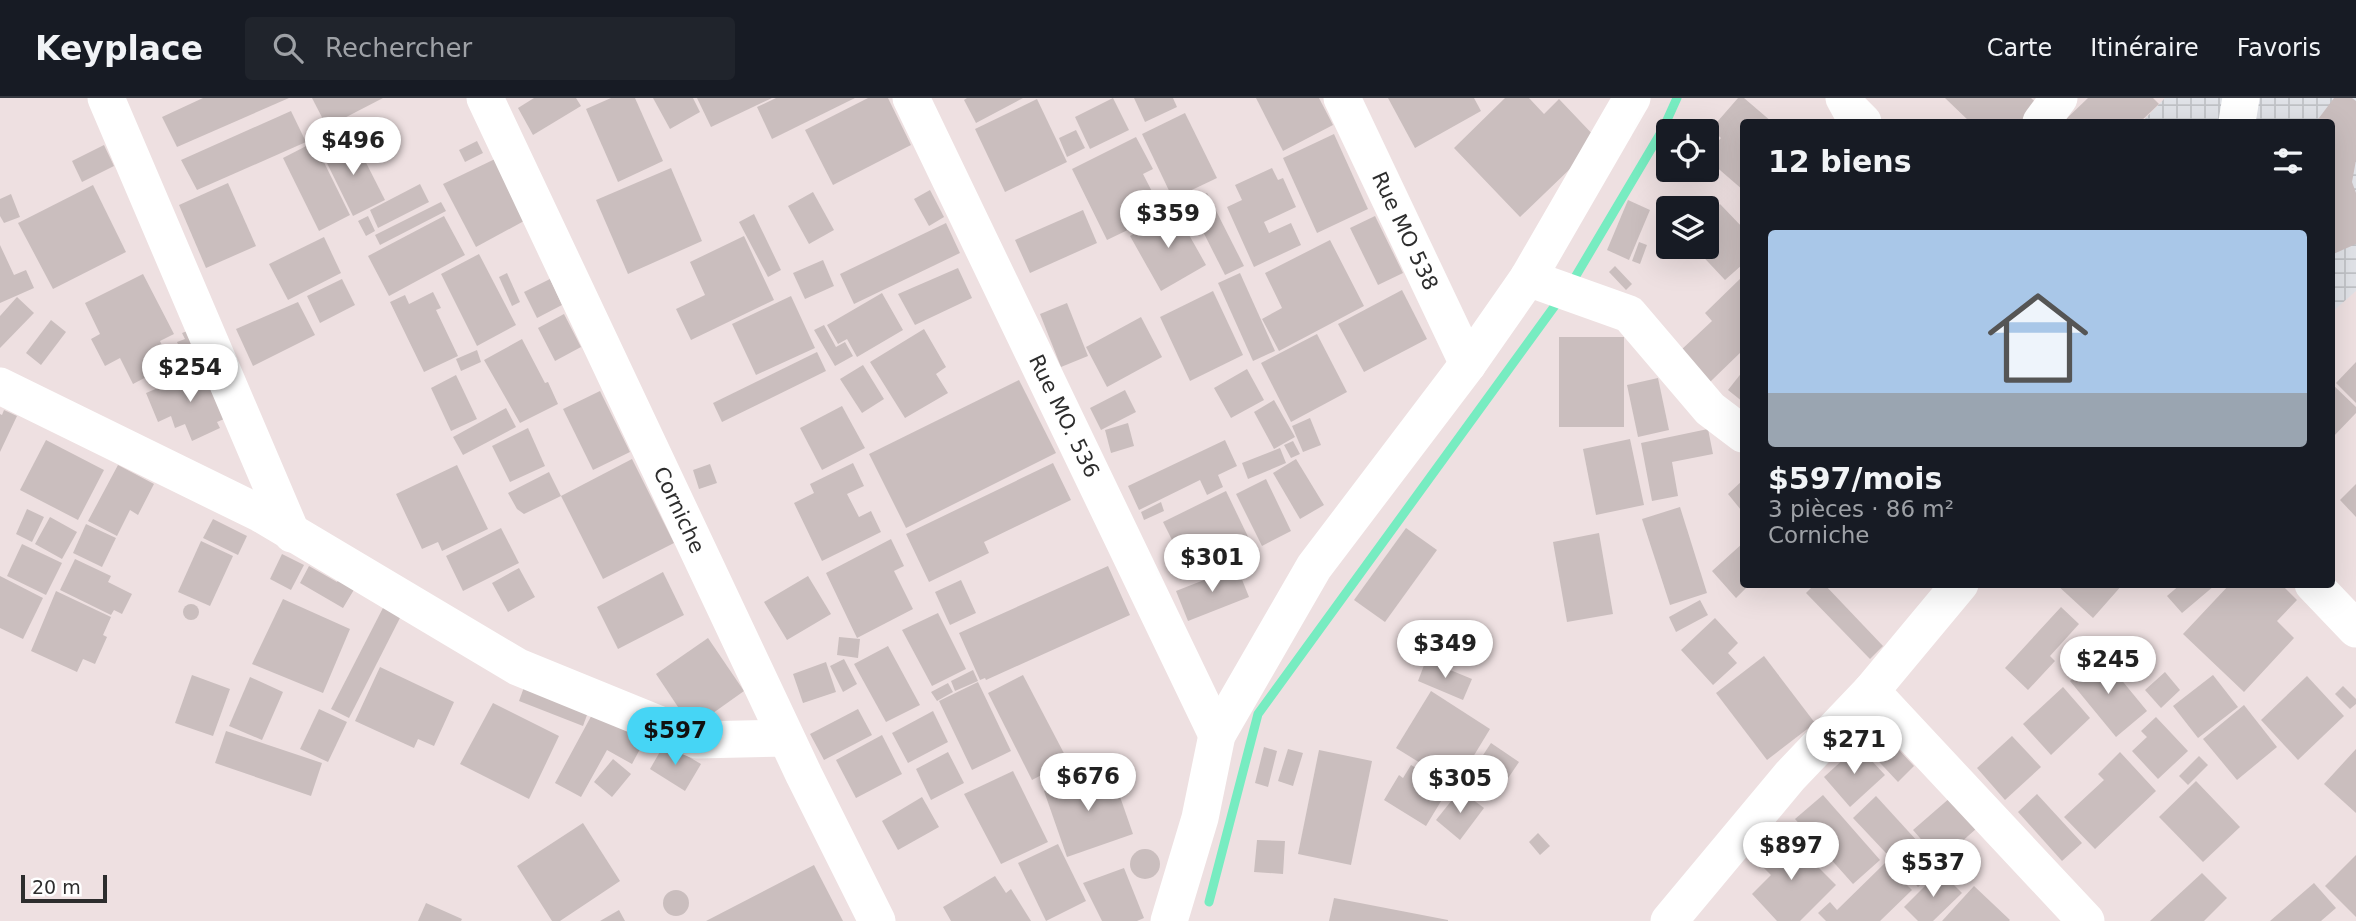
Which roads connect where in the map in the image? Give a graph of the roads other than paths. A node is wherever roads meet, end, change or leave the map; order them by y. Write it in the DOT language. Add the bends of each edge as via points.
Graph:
graph roads {
  1 [pos="106,98"];
  2 [pos="485,98"];
  3 [pos="911,98"];
  4 [pos="1342,98"];
  5 [pos="1632,98"];
  6 [pos="1844,98"];
  7 [pos="2059,98"];
  8 [pos="2241,98"];
  9 [pos="1860,119"];
  10 [pos="2043,119"];
  11 [pos="2238,119"];
  12 [pos="1528,278"];
  13 [pos="1468,364"];
  14 [pos="0,386"];
  15 [pos="1740,432"];
  16 [pos="292,534"];
  17 [pos="1957,588"];
  18 [pos="2317,588"];
  19 [pos="2356,629"];
  20 [pos="1871,691"];
  21 [pos="1217,735"];
  22 [pos="786,738"];
  23 [pos="877,921"];
  24 [pos="1169,921"];
  25 [pos="1669,921"];
  26 [pos="2086,921"];
  1 -- 16 [label="street"];
  2 -- 22 [label="street, Corniche"];
  3 -- 21 [label="street, Rue MO. 536"];
  4 -- 13 [label="street, Rue MO 538"];
  5 -- 12 [label="street"];
  6 -- 9 [label="street"];
  7 -- 10 [label="street"];
  8 -- 11 [label="street"];
  12 -- 13 [label="street"];
  12 -- 15 [label="street" via="1629,314 1710,409"];
  13 -- 21 [label="street" via="1314,567"];
  14 -- 16 [label="street" via="261,514"];
  16 -- 22 [label="street" via="518,667 697,740"];
  17 -- 20 [label="street"];
  18 -- 19 [label="street"];
  20 -- 25 [label="street" via="1790,776"];
  20 -- 26 [label="street"];
  21 -- 24 [label="street" via="1200,818"];
  22 -- 23 [label="street, Corniche"];
}
